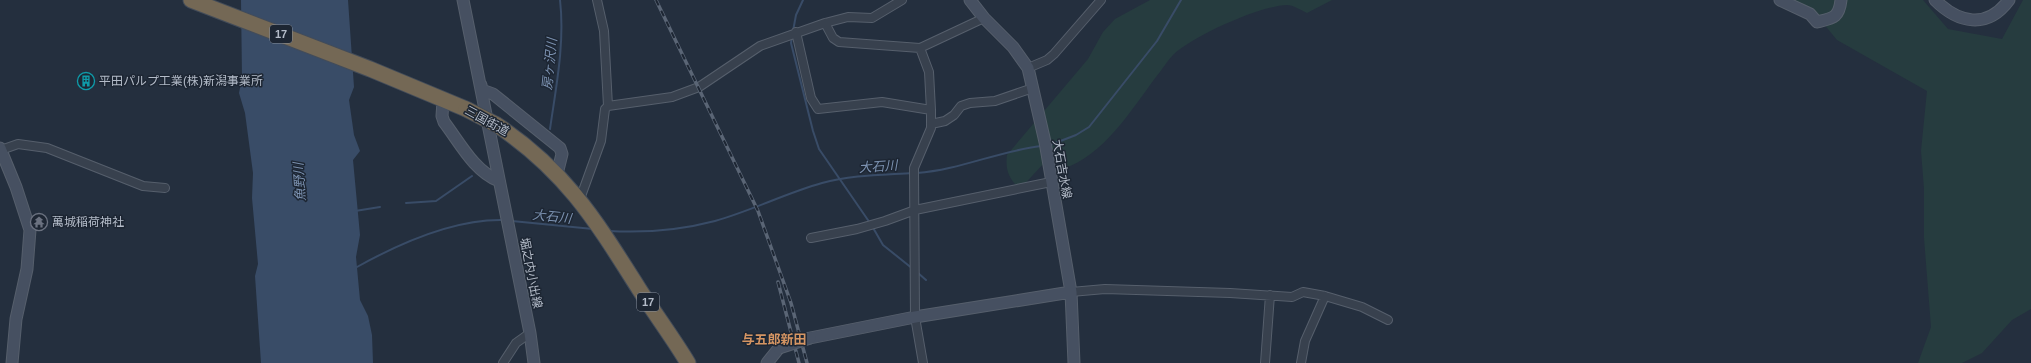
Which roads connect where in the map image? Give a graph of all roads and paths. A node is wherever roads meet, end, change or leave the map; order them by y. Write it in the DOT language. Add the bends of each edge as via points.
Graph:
graph roads {
  1 [pos="191,0"];
  2 [pos="463,0"];
  3 [pos="597,0"];
  4 [pos="902,0"];
  5 [pos="970,0"];
  6 [pos="1102,0"];
  7 [pos="1780,0"];
  8 [pos="1841,0"];
  9 [pos="1935,0"];
  10 [pos="2009,0"];
  11 [pos="984,18"];
  12 [pos="825,23"];
  13 [pos="796,32"];
  14 [pos="920,48"];
  15 [pos="1028,68"];
  16 [pos="1033,88"];
  17 [pos="482,90"];
  18 [pos="443,100"];
  19 [pos="608,106"];
  20 [pos="931,110"];
  21 [pos="931,124"];
  22 [pos="0,149"];
  23 [pos="557,174"];
  24 [pos="499,181"];
  25 [pos="1051,182"];
  26 [pos="165,188"];
  27 [pos="580,199"];
  28 [pos="915,210"];
  29 [pos="811,238"];
  30 [pos="1071,292"];
  31 [pos="1270,295"];
  32 [pos="1325,296"];
  33 [pos="915,317"];
  34 [pos="1388,320"];
  35 [pos="530,333"];
  36 [pos="12,363"];
  37 [pos="503,363"];
  38 [pos="534,363"];
  39 [pos="687,363"];
  40 [pos="767,363"];
  41 [pos="923,363"];
  42 [pos="1074,363"];
  43 [pos="1265,363"];
  44 [pos="1301,363"];
  1 -- 18 [label="highway, 三国街道 / 17"];
  2 -- 17 [label="main road, 堀之内小出線"];
  3 -- 19 [label="street" via="604,31"];
  4 -- 12 [label="street" via="872,18 848,17"];
  5 -- 11 [label="main road, 大石吉水線"];
  6 -- 15 [label="street" via="1054,54"];
  7 -- 8 [label="main road" via="1810,14 1817,22 1834,17 1840,10"];
  9 -- 10 [label="main road" via="1953,15 1971,20 1994,14"];
  11 -- 14 [label="street"];
  11 -- 15 [label="main road, 大石吉水線" via="1013,47"];
  12 -- 13 [label="street"];
  12 -- 14 [label="street" via="833,38 839,42"];
  13 -- 19 [label="street" via="760,46 695,89 657,100"];
  13 -- 20 [label="street" via="811,98 818,109 882,102"];
  14 -- 20 [label="street" via="929,72"];
  15 -- 16 [label="main road, 大石吉水線"];
  16 -- 21 [label="street" via="995,101 970,103 962,106 954,115"];
  16 -- 25 [label="main road, 大石吉水線"];
  17 -- 23 [label="main road" via="493,94 560,148 562,154"];
  17 -- 24 [label="main road, 堀之内小出線"];
  18 -- 23 [label="highway, 三国街道 / 17, bridge" via="497,125 522,142"];
  18 -- 24 [label="main road" via="444,122 479,168"];
  19 -- 27 [label="street" via="605,109 601,141"];
  20 -- 21 [label="street"];
  21 -- 28 [label="street" via="914,168"];
  22 -- 26 [label="street" via="17,144 47,148 143,186"];
  22 -- 36 [label="main road" via="30,230 27,269 16,319"];
  23 -- 27 [label="highway, 三国街道 / 17"];
  24 -- 35 [label="main road, 堀之内小出線"];
  25 -- 28 [label="street"];
  25 -- 30 [label="main road, 大石吉水線"];
  27 -- 39 [label="highway, 三国街道 / 17" via="610,240"];
  28 -- 29 [label="street" via="864,227"];
  28 -- 33 [label="street"];
  30 -- 31 [label="street" via="1105,289"];
  30 -- 33 [label="main road"];
  30 -- 42 [label="main road, 大石吉水線"];
  31 -- 32 [label="street" via="1292,297 1303,292"];
  31 -- 43 [label="street"];
  32 -- 34 [label="street" via="1362,307"];
  32 -- 44 [label="street" via="1305,341"];
  33 -- 40 [label="main road, bridge" via="810,338 779,348"];
  33 -- 41 [label="street"];
  35 -- 37 [label="street" via="516,343"];
  35 -- 38 [label="main road, 堀之内小出線"];
}
